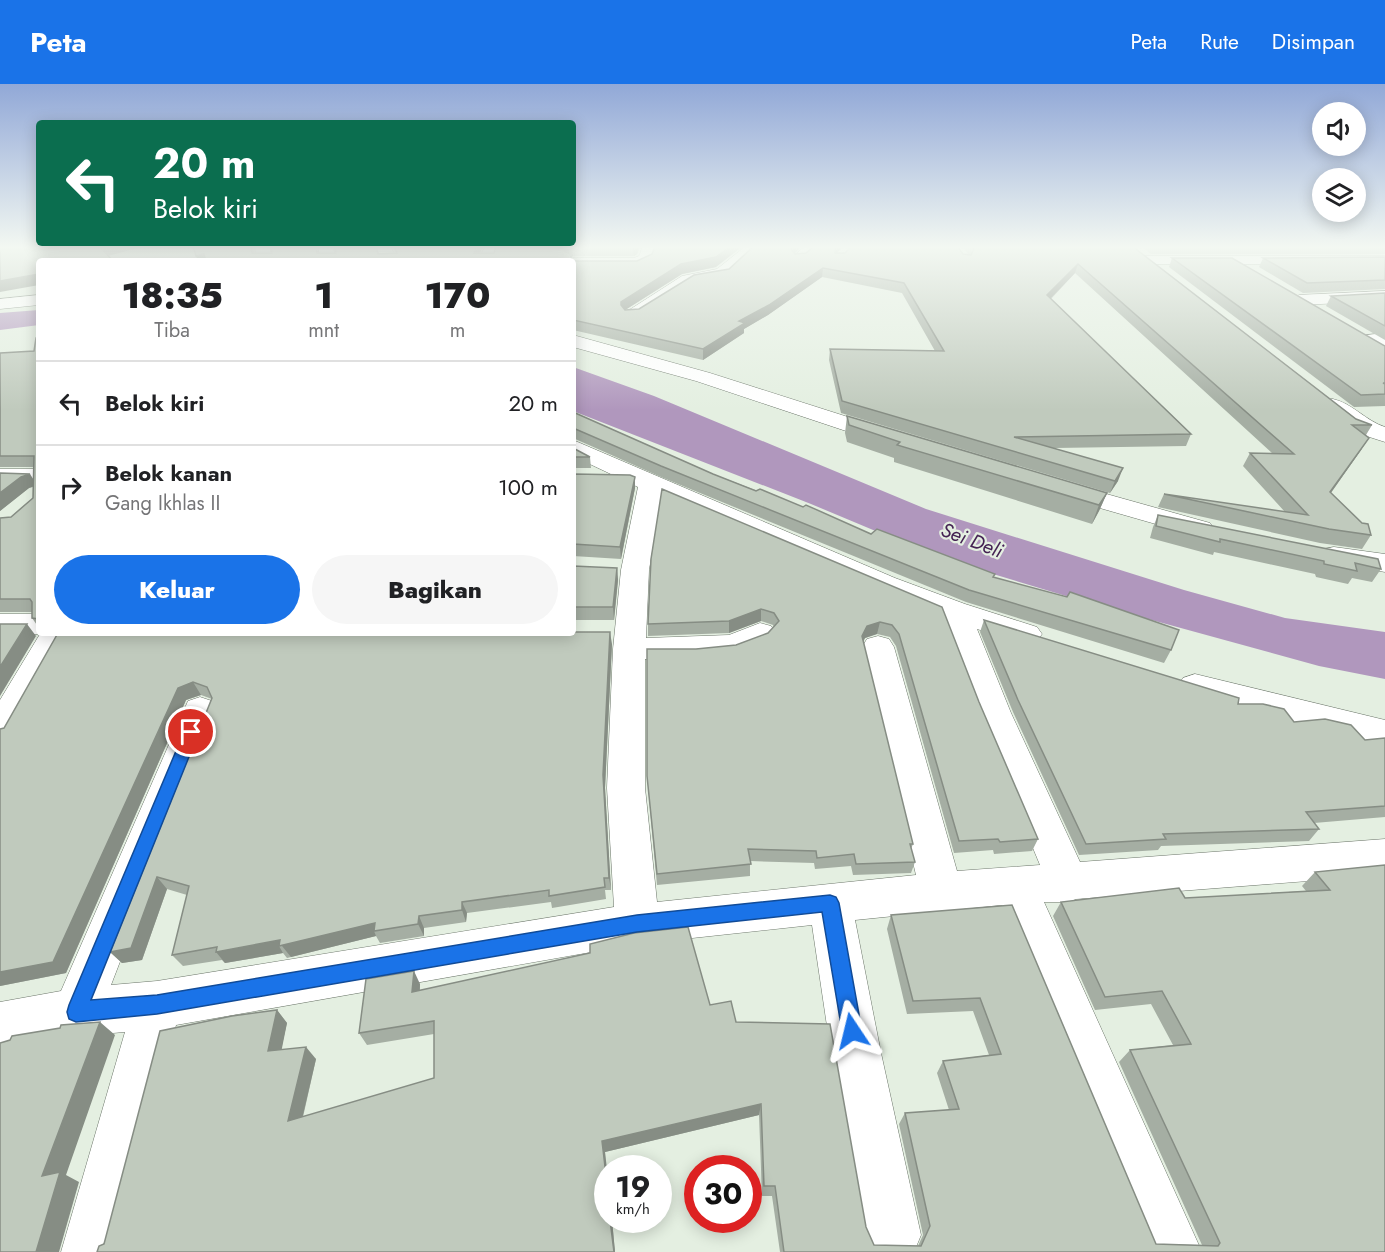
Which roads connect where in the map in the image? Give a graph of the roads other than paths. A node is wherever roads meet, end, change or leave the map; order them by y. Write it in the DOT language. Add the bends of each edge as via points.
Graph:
graph roads {
  1 [pos="32,301"];
  2 [pos="654,301"];
  3 [pos="1300,301"];
  4 [pos="0,303"];
  5 [pos="632,314"];
  6 [pos="1327,317"];
  7 [pos="1385,339"];
  8 [pos="576,342"];
  9 [pos="1385,351"];
  10 [pos="1321,396"];
  11 [pos="1380,435"];
  12 [pos="910,445"];
  13 [pos="576,448"];
  14 [pos="0,476"];
  15 [pos="583,477"];
  16 [pos="643,481"];
  17 [pos="36,484"];
  18 [pos="1043,484"];
  19 [pos="1221,533"];
  20 [pos="1309,551"];
  21 [pos="1385,563"];
  22 [pos="954,611"];
  23 [pos="0,624"];
  24 [pos="36,624"];
  25 [pos="760,633"];
  26 [pos="54,636"];
  27 [pos="622,638"];
  28 [pos="1047,641"];
  29 [pos="878,647"];
  30 [pos="1165,677"];
  31 [pos="200,711"];
  32 [pos="0,730"];
  33 [pos="1385,733"];
  34 [pos="1385,857"];
  35 [pos="1069,883"];
  36 [pos="1015,886"];
  37 [pos="941,891"];
  38 [pos="830,903"];
  39 [pos="637,924"];
  40 [pos="157,1005"];
  41 [pos="76,1012"];
  42 [pos="0,1026"];
  43 [pos="892,1235"];
  44 [pos="90,1252"];
  45 [pos="1173,1252"];
  1 -- 4 [label="street"];
  2 -- 5 [label="street"];
  3 -- 6 [label="street"];
  7 -- 9 [label="street" via="1361,337"];
  8 -- 12 [label="street" via="702,377"];
  10 -- 11 [label="street"];
  13 -- 16 [label="street"];
  14 -- 17 [label="street"];
  15 -- 16 [label="street"];
  16 -- 22 [label="street"];
  16 -- 27 [label="street" via="620,569"];
  18 -- 19 [label="street"];
  20 -- 21 [label="street"];
  22 -- 28 [label="street"];
  22 -- 35 [label="street"];
  23 -- 24 [label="street"];
  25 -- 27 [label="street" via="734,645"];
  26 -- 32 [label="street"];
  27 -- 39 [label="street" via="626,788"];
  29 -- 37 [label="street"];
  30 -- 33 [label="street"];
  31 -- 41 [label="street"];
  34 -- 35 [label="street"];
  35 -- 36 [label="street"];
  36 -- 37 [label="street"];
  36 -- 45 [label="street"];
  37 -- 38 [label="street"];
  38 -- 39 [label="street"];
  38 -- 43 [label="street"];
  39 -- 40 [label="street"];
  40 -- 41 [label="street"];
  40 -- 44 [label="street"];
  41 -- 42 [label="street"];
}
